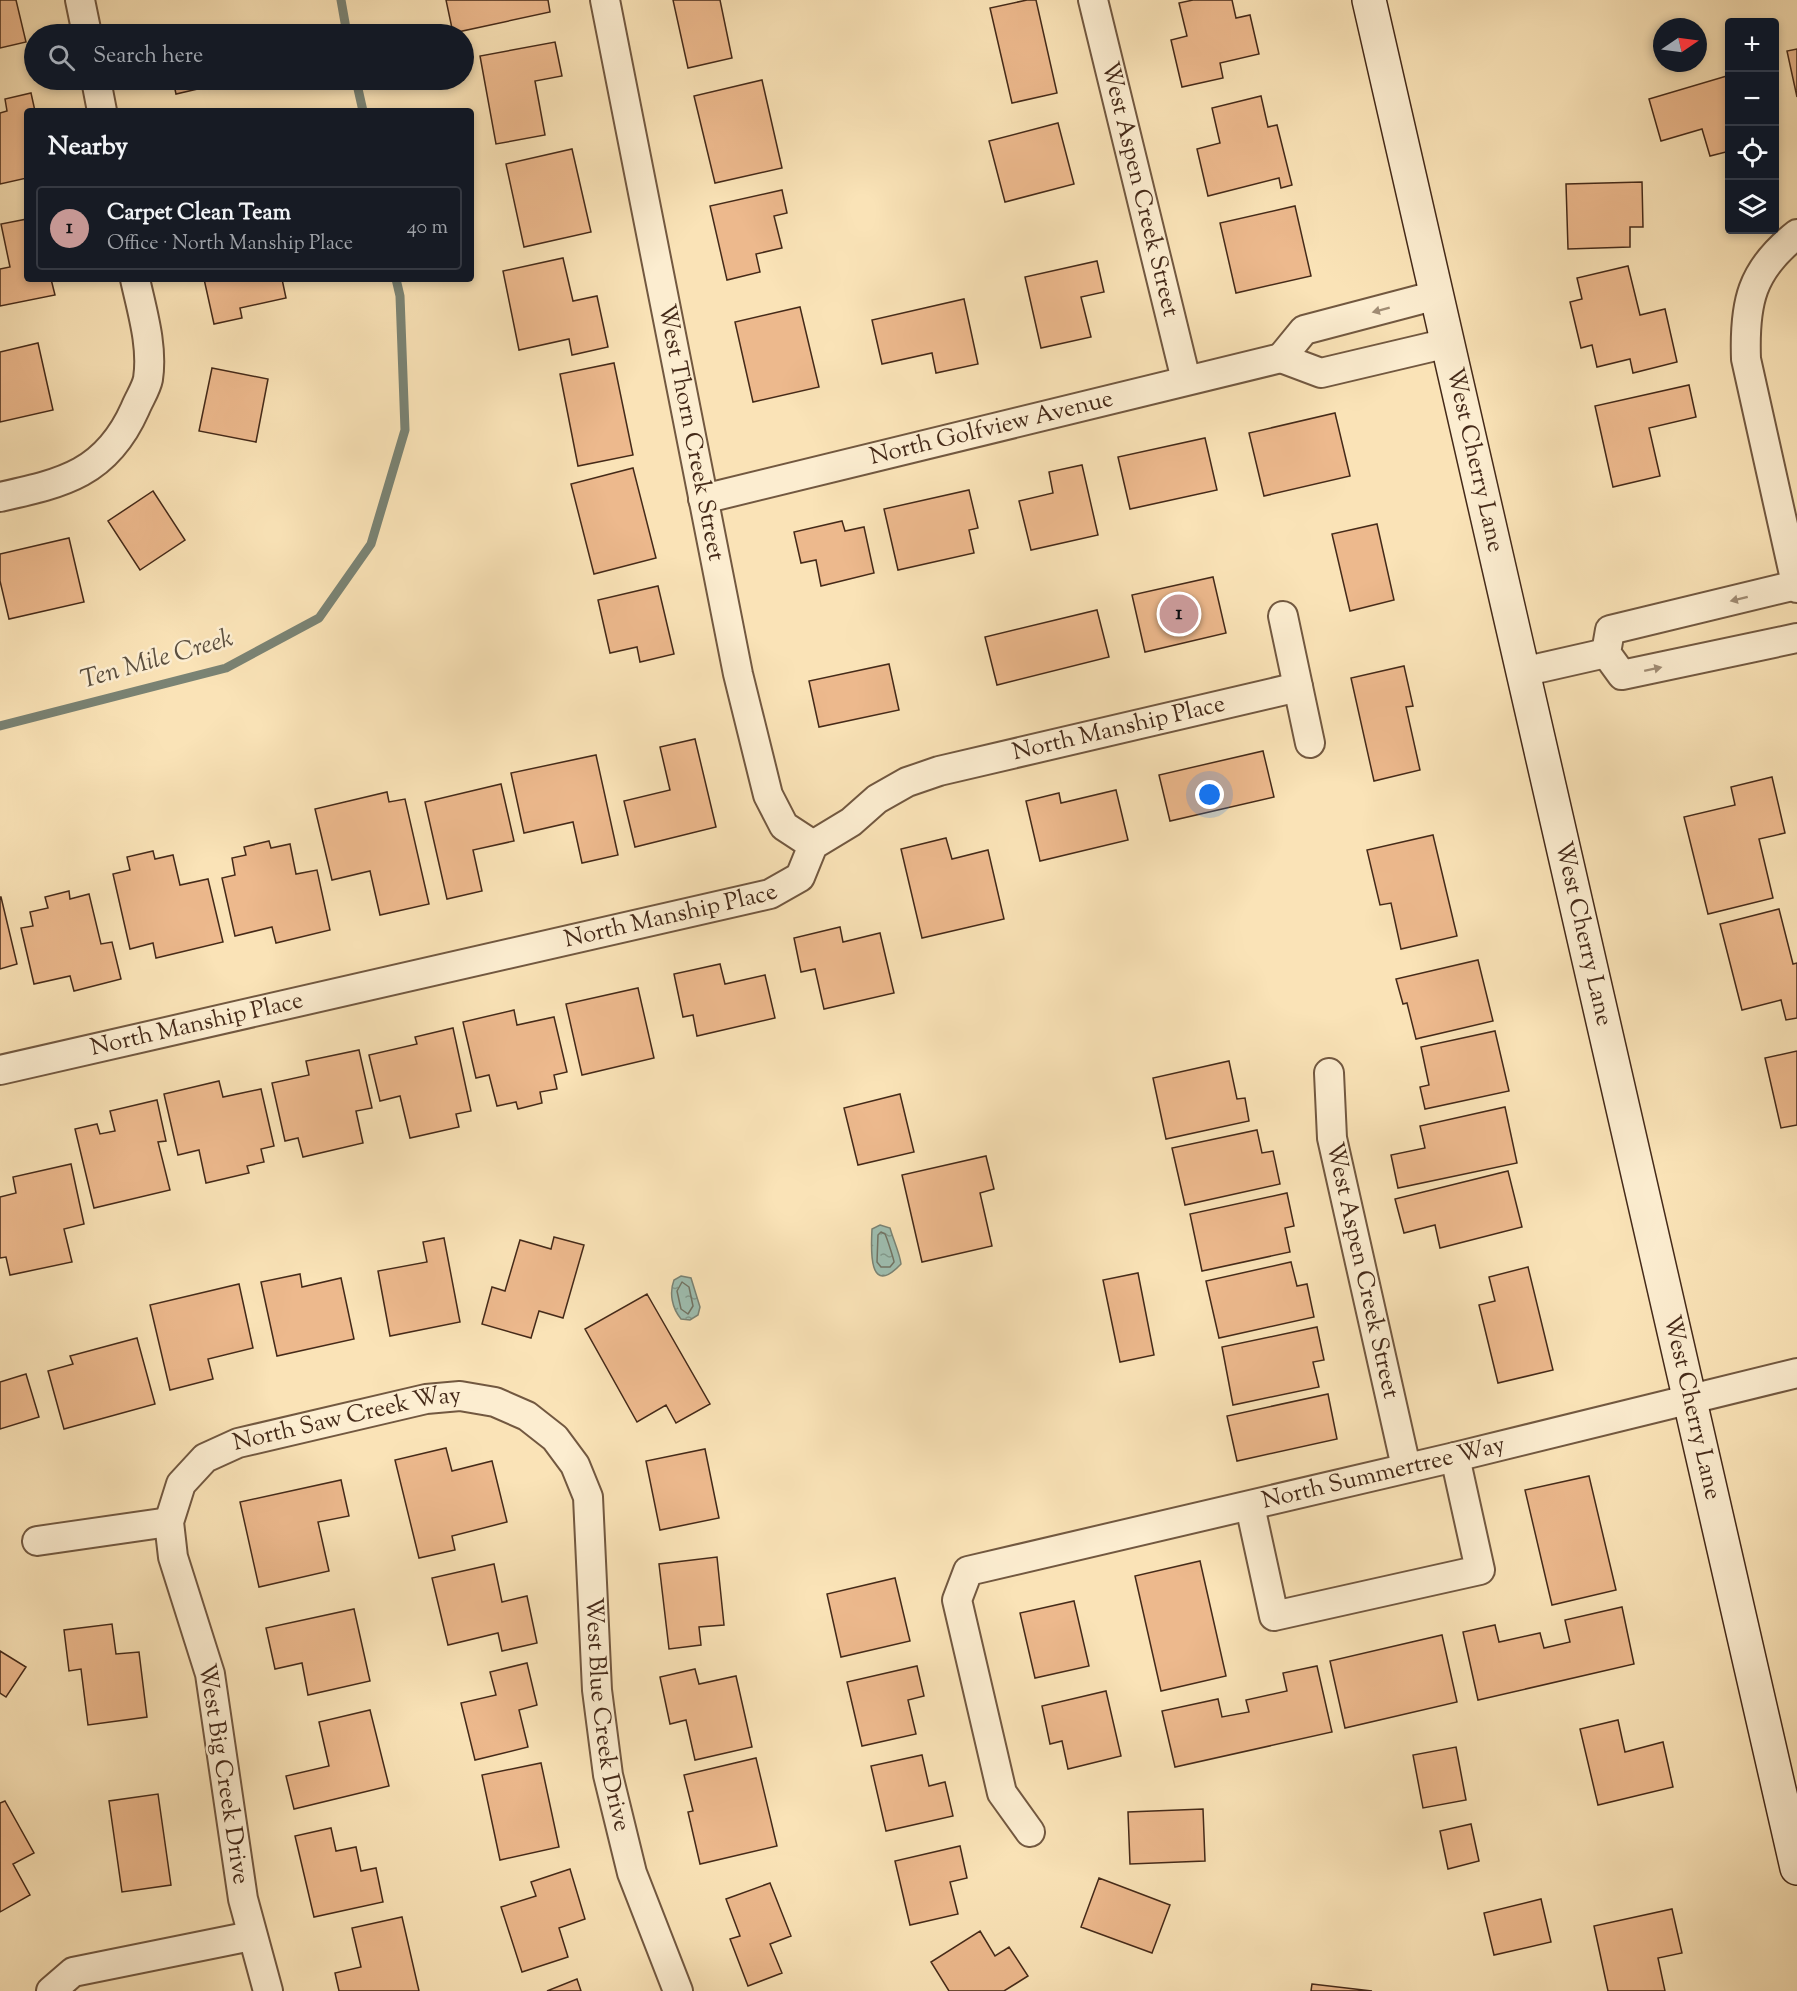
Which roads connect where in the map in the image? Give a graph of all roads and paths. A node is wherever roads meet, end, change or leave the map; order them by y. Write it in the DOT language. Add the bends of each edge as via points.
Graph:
graph roads {
  1 [pos="605,0"];
  2 [pos="1093,0"];
  3 [pos="1369,0"];
  4 [pos="84,1"];
  5 [pos="86,24"];
  6 [pos="98,90"];
  7 [pos="101,108"];
  8 [pos="1797,234"];
  9 [pos="136,282"];
  10 [pos="1437,295"];
  11 [pos="1448,343"];
  12 [pos="1281,358"];
  13 [pos="1186,380"];
  14 [pos="0,497"];
  15 [pos="703,499"];
  16 [pos="1797,586"];
  17 [pos="1283,616"];
  18 [pos="1797,638"];
  19 [pos="1606,653"];
  20 [pos="1522,672"];
  21 [pos="1299,687"];
  22 [pos="1311,743"];
  23 [pos="813,845"];
  24 [pos="0,1070"];
  25 [pos="1329,1073"];
  26 [pos="1797,1373"];
  27 [pos="1691,1399"];
  28 [pos="555,1438"];
  29 [pos="1455,1457"];
  30 [pos="1406,1467"];
  31 [pos="1250,1506"];
  32 [pos="169,1522"];
  33 [pos="37,1541"];
  34 [pos="1030,1832"];
  35 [pos="1797,1868"];
  36 [pos="251,1936"];
  37 [pos="51,1991"];
  38 [pos="268,1991"];
  39 [pos="678,1991"];
  1 -- 15 [label="street, West Thorn Creek Street"];
  2 -- 13 [label="street, West Aspen Creek Street"];
  3 -- 10 [label="main road, West Cherry Lane"];
  4 -- 5 [label="street"];
  6 -- 7 [label="street"];
  8 -- 16 [label="street" via="1770,257 1753,286 1744,322 1746,359"];
  9 -- 14 [label="street" via="148,344 147,380 130,420 115,443 86,470 60,484"];
  10 -- 11 [label="main road, West Cherry Lane"];
  10 -- 12 [label="street, one-way" via="1304,330"];
  11 -- 12 [label="street" via="1321,373"];
  11 -- 20 [label="main road, West Cherry Lane"];
  12 -- 13 [label="street, North Golfview Avenue"];
  13 -- 15 [label="street, North Golfview Avenue"];
  15 -- 23 [label="street, West Thorn Creek Street" via="738,674 768,795 784,826"];
  16 -- 19 [label="street, one-way" via="1610,630"];
  17 -- 21 [label="street"];
  19 -- 18 [label="street, one-way" via="1622,675"];
  19 -- 20 [label="street"];
  20 -- 27 [label="main road, West Cherry Lane"];
  21 -- 22 [label="street"];
  21 -- 23 [label="street, North Manship Place" via="939,771 907,782 877,799 851,822"];
  23 -- 24 [label="street, North Manship Place" via="800,877 770,894"];
  25 -- 30 [label="street, West Aspen Creek Street" via="1332,1138"];
  26 -- 27 [label="street, North Summertree Way"];
  27 -- 29 [label="street, North Summertree Way"];
  27 -- 35 [label="main road, West Cherry Lane"];
  28 -- 32 [label="street, North Saw Creek Way" via="526,1416 495,1402 460,1396 426,1399 238,1443 205,1458 181,1484"];
  28 -- 39 [label="street, West Blue Creek Drive" via="575,1465 588,1497 597,1690 620,1831 646,1914"];
  29 -- 30 [label="street, North Summertree Way"];
  29 -- 31 [label="street" via="1480,1570 1274,1616"];
  30 -- 31 [label="street, North Summertree Way"];
  31 -- 34 [label="street, North Summertree Way" via="968,1571 957,1600 999,1782 1002,1793"];
  32 -- 33 [label="street"];
  32 -- 36 [label="street, West Big Creek Drive" via="173,1557 210,1674"];
  36 -- 37 [label="street" via="73,1972"];
  36 -- 38 [label="street, West Big Creek Drive"];
}
